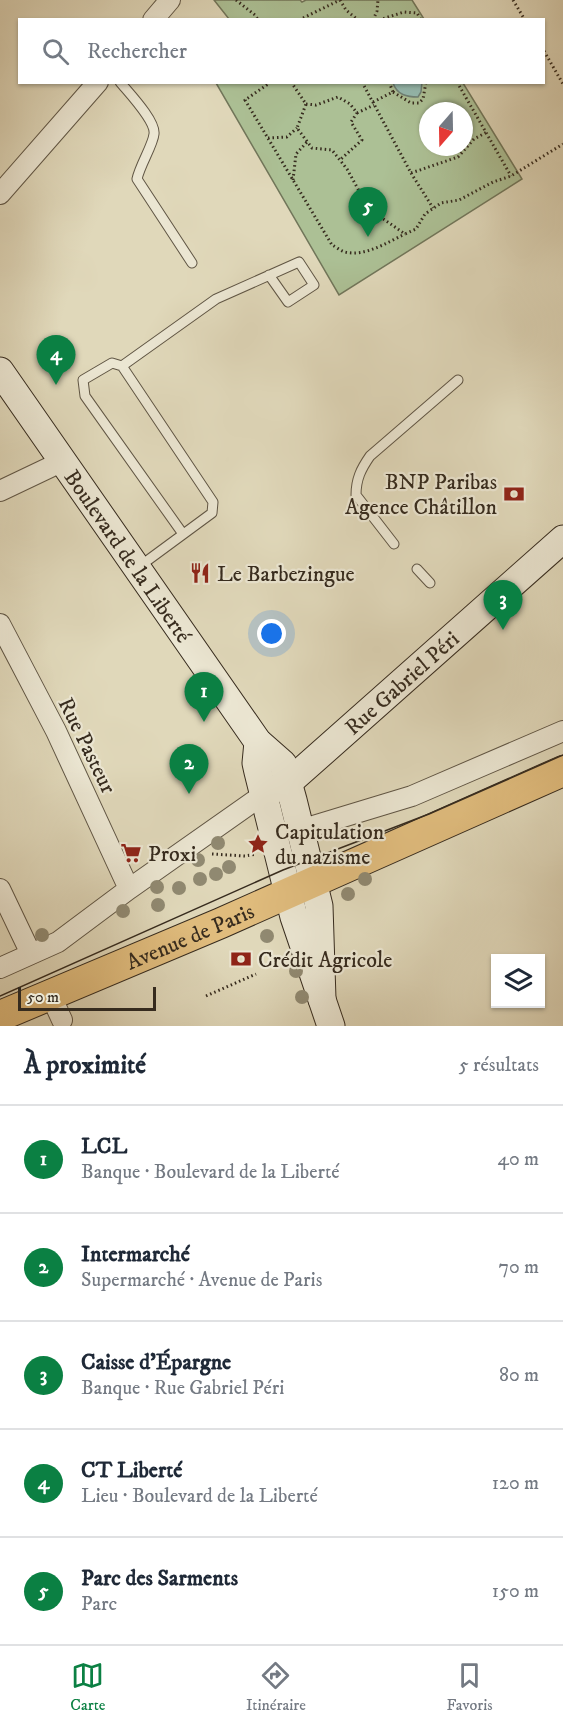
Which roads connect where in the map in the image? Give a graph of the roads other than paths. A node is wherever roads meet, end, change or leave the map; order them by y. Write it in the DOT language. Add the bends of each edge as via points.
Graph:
graph roads {
  1 [pos="170,0"];
  2 [pos="155,18"];
  3 [pos="96,84"];
  4 [pos="122,84"];
  5 [pos="0,194"];
  6 [pos="192,264"];
  7 [pos="269,275"];
  8 [pos="122,366"];
  9 [pos="0,371"];
  10 [pos="458,380"];
  11 [pos="63,461"];
  12 [pos="0,491"];
  13 [pos="183,534"];
  14 [pos="563,539"];
  15 [pos="394,544"];
  16 [pos="138,568"];
  17 [pos="417,569"];
  18 [pos="430,583"];
  19 [pos="0,624"];
  20 [pos="5,645"];
  21 [pos="563,731"];
  22 [pos="258,742"];
  23 [pos="563,771"];
  24 [pos="288,783"];
  25 [pos="264,794"];
  26 [pos="300,830"];
  27 [pos="300,888"];
  28 [pos="0,889"];
  29 [pos="129,889"];
  30 [pos="31,954"];
  31 [pos="0,968"];
  32 [pos="0,1016"];
  33 [pos="331,1026"];
  1 -- 2 [label="street"];
  3 -- 5 [label="street"];
  4 -- 6 [label="lane" via="152,122 155,134 137,179"];
  7 -- 7 [label="lane" via="299,262 314,285 288,302"];
  7 -- 8 [label="lane" via="216,299"];
  8 -- 13 [label="lane" via="213,502 212,513"];
  8 -- 13 [label="lane" via="112,363 83,380 85,396"];
  9 -- 11 [label="main road, Boulevard de la Liberté"];
  10 -- 15 [label="lane" via="370,456 360,470 356,495"];
  11 -- 12 [label="street"];
  11 -- 16 [label="main road, Boulevard de la Liberté"];
  13 -- 16 [label="lane"];
  14 -- 24 [label="main road, Rue Gabriel Péri"];
  16 -- 22 [label="main road, Boulevard de la Liberté"];
  17 -- 18 [label="lane"];
  19 -- 20 [label="street, Rue Pasteur"];
  20 -- 29 [label="street, Rue Pasteur" via="56,731"];
  21 -- 26 [label="street" via="412,796"];
  22 -- 24 [label="main road, Boulevard de la Liberté" via="283,764"];
  22 -- 25 [label="main road" via="256,763"];
  23 -- 27 [label="main road, Avenue de Paris"];
  24 -- 25 [label="main road, Rue Gabriel Péri"];
  24 -- 26 [label="main road, Boulevard de la Liberté"];
  25 -- 27 [label="main road"];
  25 -- 29 [label="street"];
  26 -- 27 [label="main road, Boulevard de la Liberté"];
  27 -- 32 [label="main road, Avenue de Paris" via="57,1008"];
  27 -- 33 [label="main road"];
  28 -- 30 [label="street"];
  29 -- 30 [label="street" via="58,942"];
  30 -- 31 [label="street"];
}
